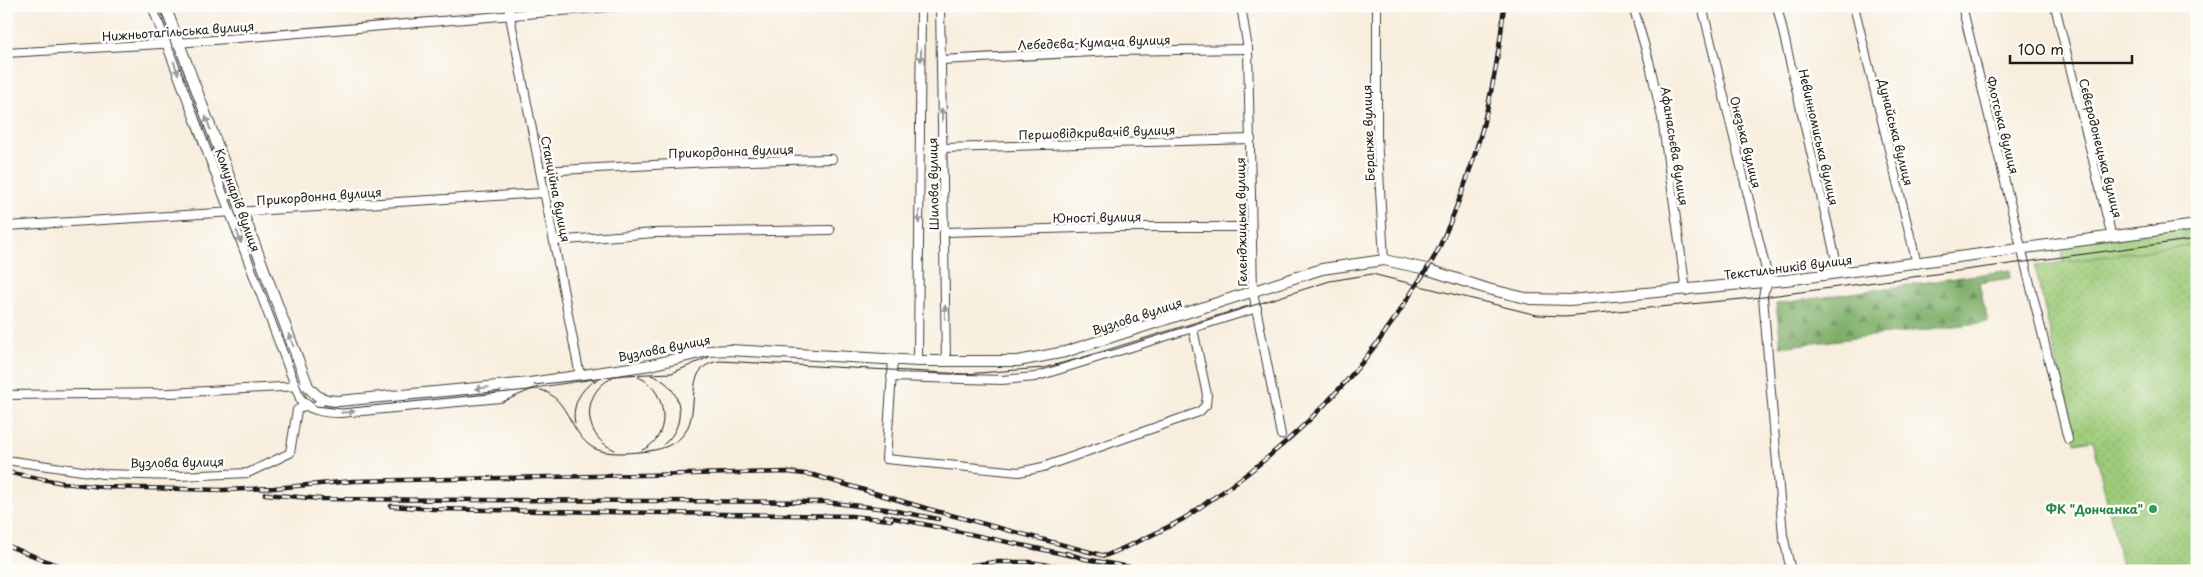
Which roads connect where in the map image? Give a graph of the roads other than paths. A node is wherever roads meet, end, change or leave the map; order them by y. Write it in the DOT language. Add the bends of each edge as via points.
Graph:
graph roads {
  1 [pos="153,6"];
  2 [pos="165,6"];
  3 [pos="508,6"];
  4 [pos="620,6"];
  5 [pos="921,6"];
  6 [pos="940,6"];
  7 [pos="1241,6"];
  8 [pos="1377,6"];
  9 [pos="1633,6"];
  10 [pos="1702,6"];
  11 [pos="1777,6"];
  12 [pos="1854,6"];
  13 [pos="1962,6"];
  14 [pos="2055,6"];
  15 [pos="510,15"];
  16 [pos="178,43"];
  17 [pos="167,44"];
  18 [pos="1248,49"];
  19 [pos="6,53"];
  20 [pos="941,60"];
  21 [pos="1251,138"];
  22 [pos="943,148"];
  23 [pos="832,159"];
  24 [pos="542,171"];
  25 [pos="543,193"];
  26 [pos="241,213"];
  27 [pos="230,214"];
  28 [pos="2197,225"];
  29 [pos="6,226"];
  30 [pos="1250,227"];
  31 [pos="830,230"];
  32 [pos="945,232"];
  33 [pos="2112,237"];
  34 [pos="554,241"];
  35 [pos="2022,250"];
  36 [pos="1384,260"];
  37 [pos="1917,264"];
  38 [pos="1840,273"];
  39 [pos="1769,282"];
  40 [pos="1686,291"];
  41 [pos="1253,292"];
  42 [pos="1257,308"];
  43 [pos="1194,329"];
  44 [pos="893,360"];
  45 [pos="918,361"];
  46 [pos="946,361"];
  47 [pos="580,376"];
  48 [pos="891,377"];
  49 [pos="530,383"];
  50 [pos="295,386"];
  51 [pos="308,386"];
  52 [pos="6,394"];
  53 [pos="323,400"];
  54 [pos="304,403"];
  55 [pos="1282,435"];
  56 [pos="2068,439"];
  57 [pos="6,460"];
  58 [pos="1791,571"];
  1 -- 17 [label="street, Комунарів вулиця"];
  2 -- 16 [label="street, Комунарів вулиця"];
  3 -- 15 [label="street, Станційна вулиця"];
  4 -- 15 [label="street, Нижньотагільська вулиця"];
  5 -- 45 [label="street, Шилова вулиця, one-way"];
  6 -- 20 [label="street, Шилова вулиця"];
  7 -- 18 [label="street, Геленджицька вулиця"];
  8 -- 36 [label="street, Беранже вулиця" via="1377,136"];
  9 -- 40 [label="street, Афанасьєва вулиця" via="1662,118"];
  10 -- 39 [label="street, Онезька вулиця"];
  11 -- 38 [label="street, Невинномиська вулиця"];
  12 -- 37 [label="street, Дунайська вулиця"];
  13 -- 35 [label="street, Флотська вулиця"];
  14 -- 33 [label="street, Сєвєродонецька вулиця"];
  15 -- 16 [label="street, Нижньотагільська вулиця"];
  15 -- 24 [label="street, Станційна вулиця"];
  16 -- 17 [label="street, Нижньотагільська вулиця"];
  26 -- 16 [label="street, Комунарів вулиця, one-way"];
  17 -- 19 [label="street, Нижньотагільська вулиця"];
  17 -- 27 [label="street, Комунарів вулиця, one-way"];
  18 -- 20 [label="street, Лебедєва-Кумача вулиця" via="1112,51"];
  18 -- 21 [label="street, Геленджицька вулиця"];
  22 -- 20 [label="street, Шилова вулиця, one-way"];
  21 -- 22 [label="street, Першовідкривачів вулиця"];
  21 -- 30 [label="street, Геленджицька вулиця"];
  22 -- 32 [label="street, Шилова вулиця"];
  23 -- 24 [label="street, Прикордонна вулиця"];
  24 -- 25 [label="street, Станційна вулиця"];
  25 -- 26 [label="street, Прикордонна вулиця"];
  25 -- 34 [label="street, Станційна вулиця"];
  26 -- 27 [label="street, Прикордонна вулиця"];
  51 -- 26 [label="street, Комунарів вулиця, one-way"];
  27 -- 29 [label="street, Прикордонна вулиця"];
  27 -- 50 [label="street, Комунарів вулиця, one-way"];
  28 -- 33 [label="street, Текстильників вулиця"];
  30 -- 32 [label="street, Юності вулиця"];
  30 -- 41 [label="street, Геленджицька вулиця"];
  31 -- 34 [label="street" via="654,233"];
  46 -- 32 [label="street, Шилова вулиця, one-way"];
  33 -- 35 [label="street, Текстильників вулиця"];
  34 -- 47 [label="street, Станційна вулиця"];
  35 -- 37 [label="street, Текстильників вулиця"];
  35 -- 56 [label="street, Флотська вулиця"];
  36 -- 40 [label="street, Текстильників вулиця" via="1530,299 1570,300"];
  36 -- 41 [label="street, Вузлова вулиця" via="1322,270"];
  37 -- 38 [label="street, Текстильників вулиця"];
  38 -- 39 [label="street, Текстильників вулиця"];
  39 -- 40 [label="street, Текстильників вулиця"];
  39 -- 58 [label="street" via="1763,297 1783,535"];
  41 -- 42 [label="street, Геленджицька вулиця"];
  41 -- 46 [label="street, Вузлова вулиця" via="1052,355 1018,361"];
  42 -- 43 [label="street"];
  42 -- 55 [label="street, Геленджицька вулиця"];
  43 -- 48 [label="street" via="1035,377 1002,380"];
  43 -- 48 [label="street" via="1207,395 1206,405 1199,412 1043,467 1019,472 886,459"];
  44 -- 45 [label="street, Вузлова вулиця"];
  44 -- 47 [label="street, Вузлова вулиця" via="716,351"];
  44 -- 48 [label="street"];
  45 -- 46 [label="street, Вузлова вулиця"];
  47 -- 49 [label="street, Вузлова вулиця"];
  49 -- 53 [label="street, Вузлова вулиця, one-way"];
  54 -- 49 [label="street, Вузлова вулиця, one-way" via="332,412 361,410 500,397"];
  50 -- 51 [label="street"];
  50 -- 52 [label="street" via="170,393"];
  50 -- 54 [label="street, Комунарів вулиця"];
  51 -- 53 [label="street"];
  53 -- 54 [label="street, Вузлова вулиця" via="316,406"];
  54 -- 57 [label="street, Вузлова вулиця" via="296,410 290,453 248,473 179,476 103,474"];
}
